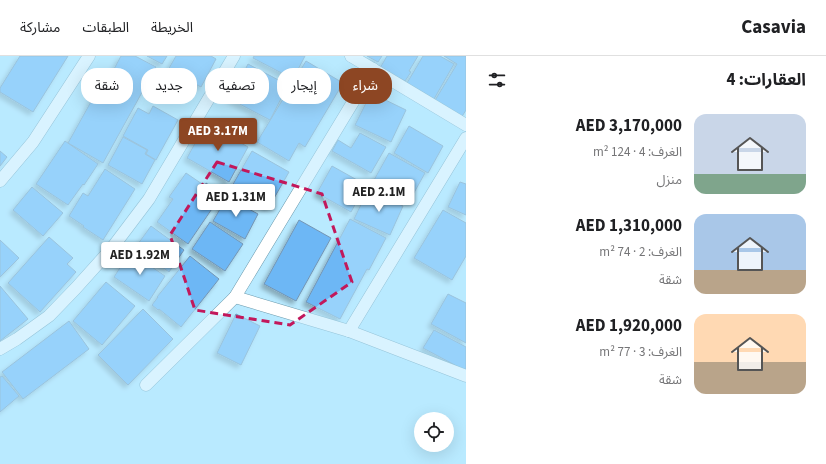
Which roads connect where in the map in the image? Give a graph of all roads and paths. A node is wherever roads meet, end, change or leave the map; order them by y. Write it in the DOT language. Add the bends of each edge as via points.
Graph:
graph roads {
  1 [pos="89,56"];
  2 [pos="234,56"];
  3 [pos="351,56"];
  4 [pos="372,68"];
  5 [pos="392,80"];
  6 [pos="353,104"];
  7 [pos="466,125"];
  8 [pos="466,138"];
  9 [pos="0,181"];
  10 [pos="235,297"];
  11 [pos="349,331"];
  12 [pos="0,349"];
  13 [pos="466,376"];
  14 [pos="146,386"];
  1 -- 9 [label="street" via="33,142"];
  2 -- 12 [label="street" via="148,199 112,248 48,316"];
  3 -- 4 [label="street"];
  5 -- 7 [label="street"];
  6 -- 10 [label="street"];
  8 -- 11 [label="street"];
  10 -- 11 [label="street"];
  10 -- 14 [label="street"];
  11 -- 13 [label="street"];
}
